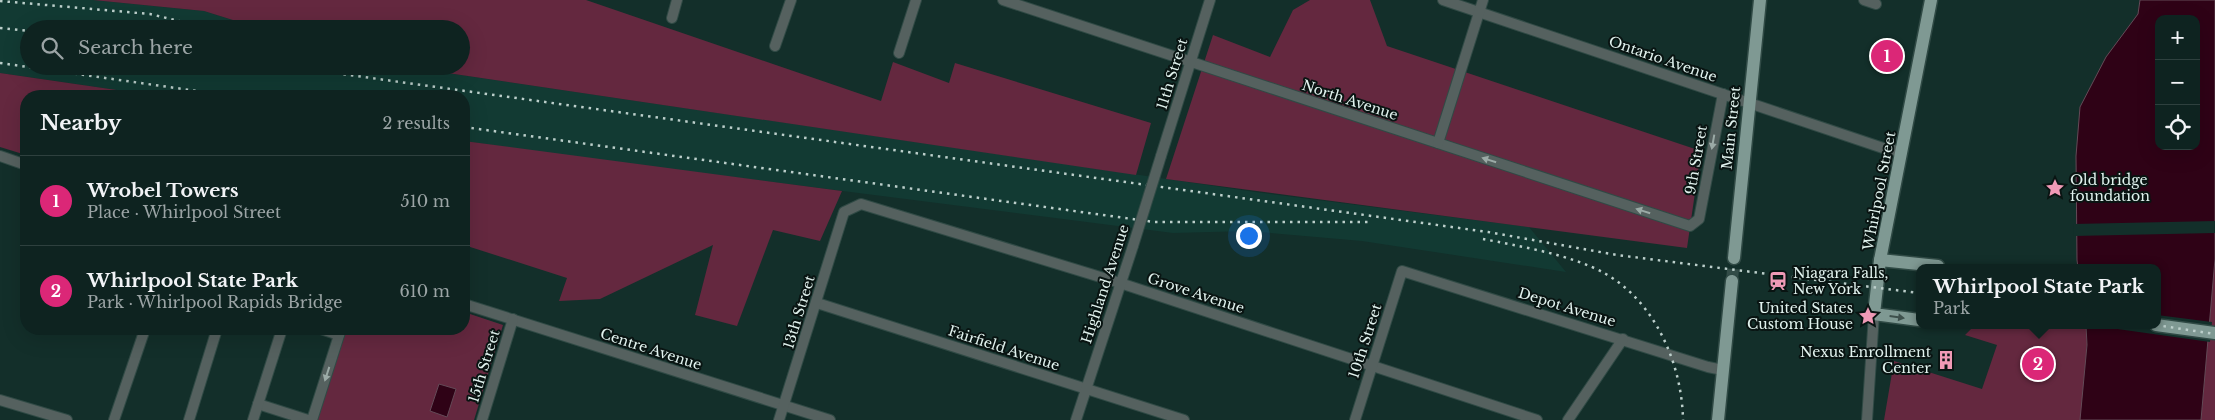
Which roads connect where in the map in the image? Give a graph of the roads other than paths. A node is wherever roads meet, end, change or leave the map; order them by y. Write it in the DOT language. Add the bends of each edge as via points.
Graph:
graph roads {
  1 [pos="677,0"];
  2 [pos="791,0"];
  3 [pos="916,0"];
  4 [pos="1003,0"];
  5 [pos="1210,0"];
  6 [pos="1443,0"];
  7 [pos="1483,0"];
  8 [pos="1760,0"];
  9 [pos="1864,0"];
  10 [pos="1930,0"];
  11 [pos="1876,4"];
  12 [pos="1479,12"];
  13 [pos="672,18"];
  14 [pos="776,46"];
  15 [pos="899,53"];
  16 [pos="1190,62"];
  17 [pos="1723,94"];
  18 [pos="1749,103"];
  19 [pos="1438,143"];
  20 [pos="1902,152"];
  21 [pos="0,156"];
  22 [pos="1161,156"];
  23 [pos="20,162"];
  24 [pos="844,212"];
  25 [pos="1690,226"];
  26 [pos="1734,258"];
  27 [pos="1880,260"];
  28 [pos="1919,264"];
  29 [pos="1402,271"];
  30 [pos="1732,281"];
  31 [pos="1120,283"];
  32 [pos="817,303"];
  33 [pos="470,306"];
  34 [pos="1874,314"];
  35 [pos="513,319"];
  36 [pos="1916,320"];
  37 [pos="2161,326"];
  38 [pos="2215,333"];
  39 [pos="142,335"];
  40 [pos="215,335"];
  41 [pos="280,335"];
  42 [pos="339,335"];
  43 [pos="1623,339"];
  44 [pos="1372,366"];
  45 [pos="1723,370"];
  46 [pos="1085,389"];
  47 [pos="0,400"];
  48 [pos="258,404"];
  49 [pos="784,406"];
  50 [pos="56,418"];
  51 [pos="67,420"];
  52 [pos="114,420"];
  53 [pos="189,420"];
  54 [pos="253,420"];
  55 [pos="308,420"];
  56 [pos="312,420"];
  57 [pos="482,420"];
  58 [pos="779,420"];
  59 [pos="830,420"];
  60 [pos="1076,420"];
  61 [pos="1184,420"];
  62 [pos="1355,420"];
  63 [pos="1538,420"];
  64 [pos="1568,420"];
  65 [pos="1718,420"];
  66 [pos="1867,420"];
  1 -- 13 [label="street"];
  2 -- 14 [label="street"];
  3 -- 15 [label="street"];
  4 -- 16 [label="street, North Avenue"];
  5 -- 16 [label="street, 11th Street"];
  6 -- 12 [label="street, Ontario Avenue"];
  7 -- 12 [label="street"];
  8 -- 18 [label="main road, Main Street"];
  9 -- 11 [label="street"];
  10 -- 20 [label="main road, Whirlpool Street"];
  12 -- 17 [label="street, Ontario Avenue"];
  12 -- 19 [label="street"];
  16 -- 19 [label="street, North Avenue"];
  16 -- 22 [label="street, 11th Street"];
  17 -- 18 [label="street, Ontario Avenue"];
  17 -- 25 [label="street, 9th Street, one-way" via="1699,219"];
  18 -- 20 [label="street, Ontario Avenue"];
  18 -- 26 [label="main road, Main Street"];
  25 -- 19 [label="street, North Avenue, one-way"];
  20 -- 27 [label="main road, Whirlpool Street"];
  21 -- 23 [label="street"];
  22 -- 31 [label="street, Highland Avenue, bridge"];
  24 -- 31 [label="street, Grove Avenue" via="861,204"];
  24 -- 32 [label="street, 13th Street"];
  27 -- 28 [label="main road"];
  27 -- 34 [label="main road, Whirlpool Street"];
  29 -- 43 [label="street, Depot Avenue"];
  29 -- 44 [label="street, 10th Street"];
  30 -- 45 [label="main road"];
  31 -- 44 [label="street, Grove Avenue"];
  31 -- 46 [label="street, Highland Avenue"];
  32 -- 46 [label="street, Fairfield Avenue"];
  32 -- 49 [label="street, 13th Street"];
  33 -- 35 [label="street, Centre Avenue"];
  34 -- 36 [label="main road, one-way"];
  34 -- 66 [label="street, Whirlpool Street"];
  35 -- 49 [label="street, Centre Avenue"];
  35 -- 57 [label="street, 15th Street"];
  37 -- 38 [label="main road"];
  39 -- 52 [label="street"];
  40 -- 53 [label="street"];
  41 -- 48 [label="street"];
  42 -- 56 [label="street, one-way"];
  43 -- 45 [label="street, Depot Avenue"];
  43 -- 64 [label="street"];
  44 -- 62 [label="street, 10th Street"];
  44 -- 63 [label="street, Grove Avenue"];
  45 -- 65 [label="main road"];
  46 -- 60 [label="street, Highland Avenue"];
  46 -- 61 [label="street, Fairfield Avenue"];
  47 -- 50 [label="street"];
  48 -- 54 [label="street"];
  48 -- 55 [label="street"];
  49 -- 58 [label="street, 13th Street"];
  49 -- 59 [label="street, Centre Avenue"];
  50 -- 51 [label="street"];
}
